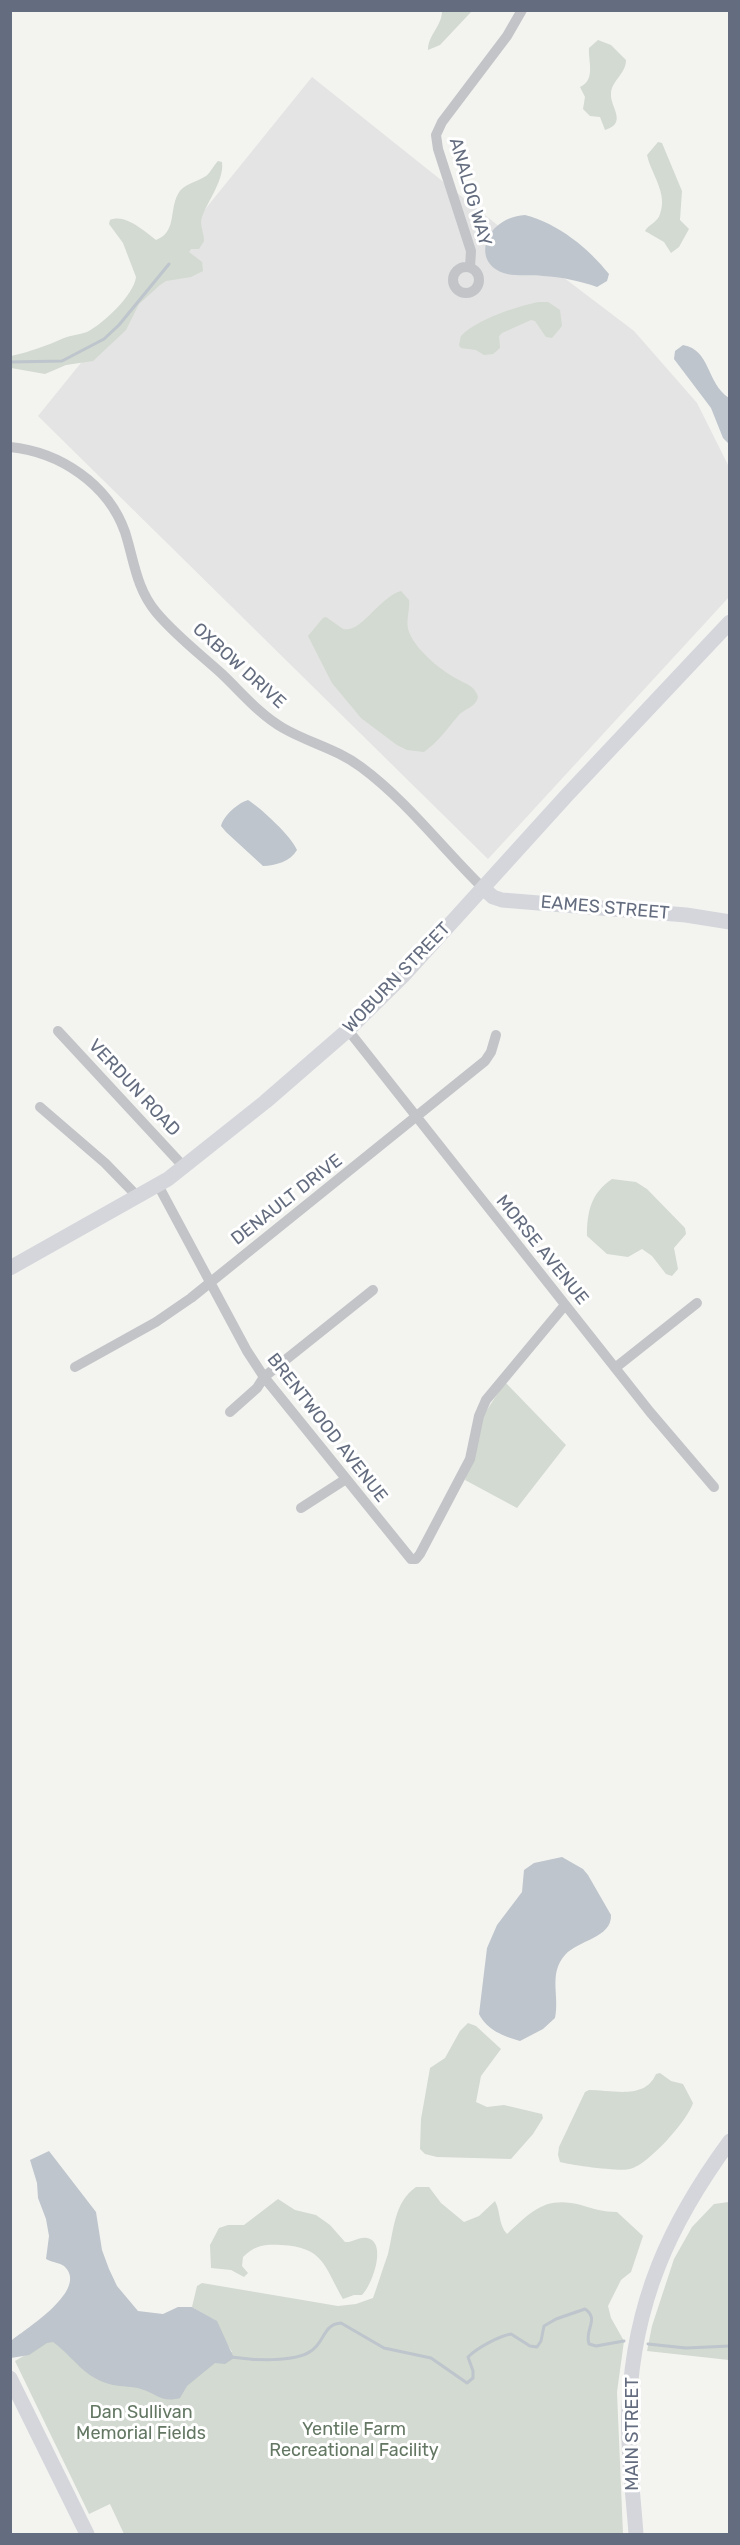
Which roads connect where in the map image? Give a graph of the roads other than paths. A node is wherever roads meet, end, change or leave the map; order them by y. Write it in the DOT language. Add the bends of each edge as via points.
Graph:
graph roads {
  1 [pos="522,10"];
  2 [pos="470,267"];
  3 [pos="10,447"];
  4 [pos="729,622"];
  5 [pos="483,888"];
  6 [pos="729,922"];
  7 [pos="348,1030"];
  8 [pos="58,1031"];
  9 [pos="496,1035"];
  10 [pos="40,1107"];
  11 [pos="416,1116"];
  12 [pos="184,1167"];
  13 [pos="158,1185"];
  14 [pos="138,1197"];
  15 [pos="10,1268"];
  16 [pos="211,1282"];
  17 [pos="373,1290"];
  18 [pos="697,1303"];
  19 [pos="565,1305"];
  20 [pos="75,1367"];
  21 [pos="615,1368"];
  22 [pos="264,1377"];
  23 [pos="230,1412"];
  24 [pos="346,1479"];
  25 [pos="714,1487"];
  26 [pos="301,1508"];
  27 [pos="729,2141"];
  28 [pos="10,2378"];
  29 [pos="87,2535"];
  30 [pos="636,2535"];
  1 -- 2 [label="street, ANALOG WAY" via="436,135 471,251"];
  3 -- 5 [label="street, OXBOW DRIVE" via="51,457 86,479 118,518 139,585 161,617 270,719 340,753 371,775"];
  4 -- 5 [label="main road, WOBURN STREET"];
  5 -- 6 [label="main road, EAMES STREET" via="502,900"];
  5 -- 7 [label="main road, WOBURN STREET"];
  7 -- 11 [label="street, MORSE AVENUE"];
  7 -- 12 [label="main road, WOBURN STREET"];
  8 -- 12 [label="street, VERDUN ROAD"];
  9 -- 11 [label="street, DENAULT DRIVE" via="486,1059"];
  10 -- 14 [label="street"];
  11 -- 16 [label="street, DENAULT DRIVE"];
  11 -- 19 [label="street, MORSE AVENUE"];
  12 -- 13 [label="main road, WOBURN STREET"];
  13 -- 14 [label="main road, WOBURN STREET"];
  13 -- 16 [label="street, BRENTWOOD AVENUE"];
  14 -- 15 [label="main road, WOBURN STREET"];
  16 -- 20 [label="street, DENAULT DRIVE" via="167,1315"];
  16 -- 22 [label="street, BRENTWOOD AVENUE"];
  17 -- 22 [label="street"];
  18 -- 21 [label="street"];
  19 -- 21 [label="street, MORSE AVENUE"];
  19 -- 24 [label="street, BRENTWOOD AVENUE" via="486,1400 470,1459 416,1559 410,1559"];
  21 -- 25 [label="street, MORSE AVENUE"];
  22 -- 23 [label="street"];
  22 -- 24 [label="street, BRENTWOOD AVENUE"];
  24 -- 26 [label="street"];
  27 -- 30 [label="main road, MAIN STREET" via="682,2212 660,2259 643,2313 629,2407"];
  28 -- 29 [label="main road"];
}
